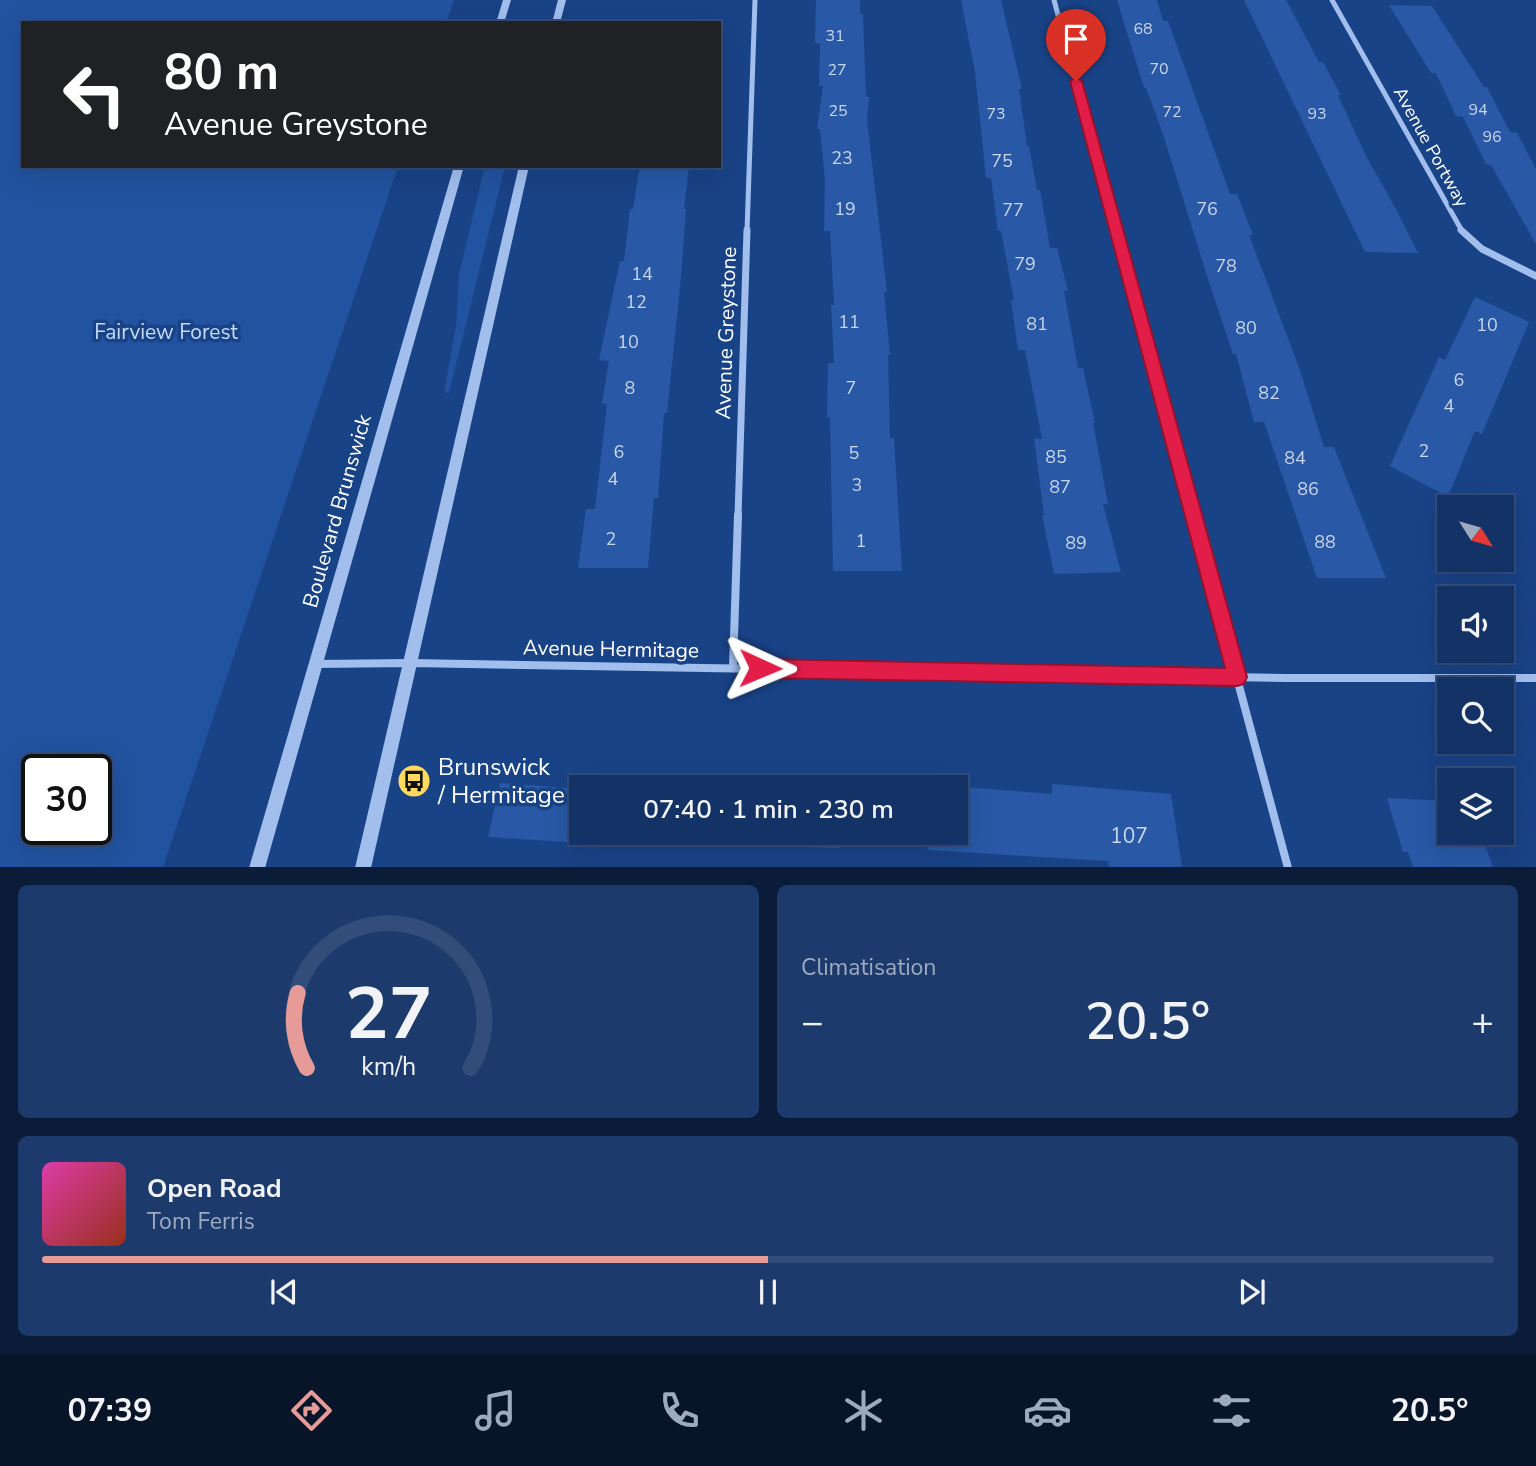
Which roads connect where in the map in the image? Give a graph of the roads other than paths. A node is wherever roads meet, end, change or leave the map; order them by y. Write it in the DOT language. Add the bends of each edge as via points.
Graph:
graph roads {
  1 [pos="507,0"];
  2 [pos="562,0"];
  3 [pos="755,0"];
  4 [pos="1054,0"];
  5 [pos="1332,0"];
  6 [pos="501,21"];
  7 [pos="557,21"];
  8 [pos="458,168"];
  9 [pos="524,168"];
  10 [pos="1536,276"];
  11 [pos="411,663"];
  12 [pos="315,664"];
  13 [pos="733,668"];
  14 [pos="1237,677"];
  15 [pos="1536,678"];
  16 [pos="257,867"];
  17 [pos="363,867"];
  18 [pos="1288,867"];
  1 -- 6 [label="street"];
  2 -- 7 [label="street"];
  3 -- 13 [label="street, Avenue Greystone"];
  4 -- 14 [label="street"];
  5 -- 10 [label="street, Avenue Portway" via="1462,230 1482,249"];
  8 -- 12 [label="street, Boulevard Brunswick"];
  9 -- 11 [label="street"];
  11 -- 12 [label="street, Avenue Hermitage"];
  11 -- 13 [label="street, Avenue Hermitage"];
  11 -- 17 [label="street"];
  12 -- 16 [label="street, Boulevard Brunswick"];
  13 -- 14 [label="street, Avenue Hermitage"];
  14 -- 15 [label="street, Avenue Hermitage"];
  14 -- 18 [label="street"];
}
